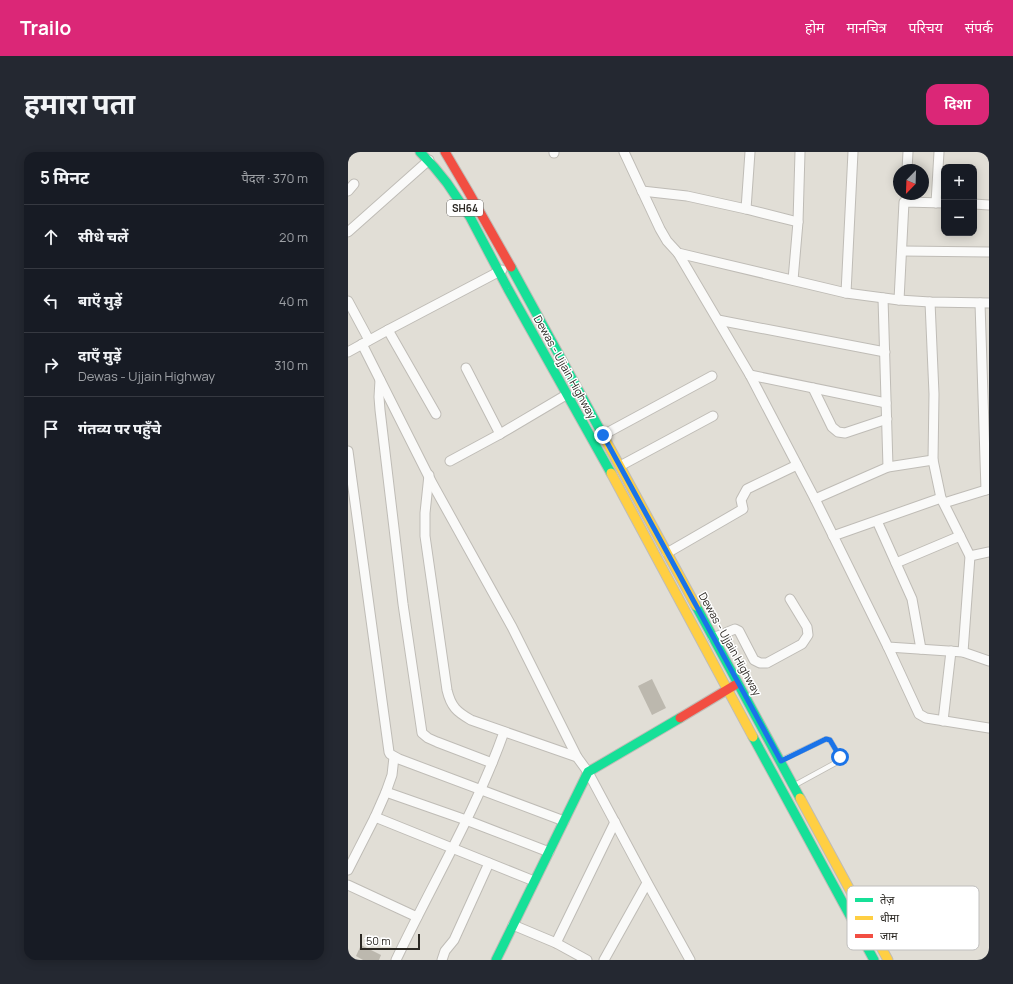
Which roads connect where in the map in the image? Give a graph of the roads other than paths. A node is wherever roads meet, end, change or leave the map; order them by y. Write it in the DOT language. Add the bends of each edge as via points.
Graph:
graph roads {
  1 [pos="420,152"];
  2 [pos="445,152"];
  3 [pos="624,152"];
  4 [pos="750,152"];
  5 [pos="800,152"];
  6 [pos="853,152"];
  7 [pos="908,152"];
  8 [pos="939,152"];
  9 [pos="429,160"];
  10 [pos="907,164"];
  11 [pos="642,191"];
  12 [pos="905,200"];
  13 [pos="919,200"];
  14 [pos="940,203"];
  15 [pos="977,204"];
  16 [pos="989,205"];
  17 [pos="746,209"];
  18 [pos="798,222"];
  19 [pos="348,232"];
  20 [pos="902,251"];
  21 [pos="989,252"];
  22 [pos="678,253"];
  23 [pos="510,266"];
  24 [pos="499,272"];
  25 [pos="793,280"];
  26 [pos="846,293"];
  27 [pos="884,298"];
  28 [pos="899,300"];
  29 [pos="348,301"];
  30 [pos="930,302"];
  31 [pos="985,303"];
  32 [pos="718,320"];
  33 [pos="388,330"];
  34 [pos="365,342"];
  35 [pos="348,352"];
  36 [pos="885,352"];
  37 [pos="986,367"];
  38 [pos="466,368"];
  39 [pos="750,375"];
  40 [pos="712,376"];
  41 [pos="380,380"];
  42 [pos="813,388"];
  43 [pos="566,395"];
  44 [pos="886,403"];
  45 [pos="436,414"];
  46 [pos="713,416"];
  47 [pos="887,419"];
  48 [pos="500,434"];
  49 [pos="603,435"];
  50 [pos="348,451"];
  51 [pos="933,460"];
  52 [pos="450,461"];
  53 [pos="797,465"];
  54 [pos="620,466"];
  55 [pos="888,467"];
  56 [pos="429,475"];
  57 [pos="988,490"];
  58 [pos="815,499"];
  59 [pos="942,501"];
  60 [pos="877,521"];
  61 [pos="833,536"];
  62 [pos="960,536"];
  63 [pos="666,552"];
  64 [pos="989,552"];
  65 [pos="970,556"];
  66 [pos="896,563"];
  67 [pos="790,599"];
  68 [pos="713,638"];
  69 [pos="888,646"];
  70 [pos="921,649"];
  71 [pos="951,651"];
  72 [pos="963,652"];
  73 [pos="989,661"];
  74 [pos="738,683"];
  75 [pos="728,689"];
  76 [pos="943,721"];
  77 [pos="989,724"];
  78 [pos="989,728"];
  79 [pos="504,732"];
  80 [pos="394,757"];
  81 [pos="577,757"];
  82 [pos="781,761"];
  83 [pos="492,763"];
  84 [pos="588,772"];
  85 [pos="794,786"];
  86 [pos="481,790"];
  87 [pos="386,792"];
  88 [pos="375,817"];
  89 [pos="466,820"];
  90 [pos="564,821"];
  91 [pos="615,822"];
  92 [pos="452,848"];
  93 [pos="548,852"];
  94 [pos="489,863"];
  95 [pos="348,870"];
  96 [pos="534,881"];
  97 [pos="647,883"];
  98 [pos="348,885"];
  99 [pos="848,886"];
  100 [pos="847,910"];
  101 [pos="416,916"];
  102 [pos="513,925"];
  103 [pos="556,943"];
  104 [pos="869,950"];
  105 [pos="882,950"];
  106 [pos="396,960"];
  107 [pos="442,960"];
  108 [pos="496,960"];
  109 [pos="588,960"];
  110 [pos="604,960"];
  111 [pos="690,960"];
  112 [pos="874,960"];
  113 [pos="888,960"];
  1 -- 9 [label="main road, Dewas - Ujjain Highway / SH64"];
  2 -- 23 [label="main road, Dewas - Ujjain Highway / SH64" via="467,186"];
  3 -- 11 [label="street"];
  4 -- 17 [label="street"];
  5 -- 18 [label="street"];
  6 -- 26 [label="street"];
  7 -- 10 [label="street"];
  8 -- 14 [label="street"];
  9 -- 19 [label="street"];
  9 -- 24 [label="main road, Dewas - Ujjain Highway / SH64" via="465,208"];
  11 -- 17 [label="street" via="687,196"];
  11 -- 22 [label="street" via="667,242"];
  12 -- 20 [label="street"];
  13 -- 14 [label="street"];
  15 -- 16 [label="street"];
  17 -- 18 [label="street"];
  18 -- 25 [label="street"];
  20 -- 21 [label="street"];
  20 -- 28 [label="street"];
  22 -- 25 [label="street"];
  22 -- 32 [label="street"];
  23 -- 24 [label="street"];
  23 -- 49 [label="main road, Dewas - Ujjain Highway / SH64"];
  24 -- 33 [label="street"];
  24 -- 43 [label="main road, Dewas - Ujjain Highway / SH64"];
  25 -- 26 [label="street"];
  26 -- 27 [label="street"];
  27 -- 28 [label="street"];
  27 -- 36 [label="street"];
  28 -- 30 [label="street"];
  29 -- 34 [label="street"];
  30 -- 31 [label="street"];
  30 -- 51 [label="street" via="934,394"];
  31 -- 37 [label="street"];
  32 -- 36 [label="street"];
  32 -- 39 [label="street"];
  33 -- 34 [label="street"];
  33 -- 45 [label="street"];
  34 -- 35 [label="street"];
  34 -- 41 [label="street"];
  36 -- 44 [label="street"];
  37 -- 57 [label="street"];
  38 -- 48 [label="street"];
  39 -- 42 [label="street"];
  39 -- 53 [label="street"];
  40 -- 49 [label="street"];
  41 -- 56 [label="street"];
  41 -- 83 [label="street" via="380,410 389,487 422,733 437,742"];
  42 -- 44 [label="street"];
  42 -- 47 [label="street" via="832,427 838,432 846,433"];
  43 -- 48 [label="street"];
  43 -- 75 [label="main road, Dewas - Ujjain Highway / SH64"];
  44 -- 47 [label="street"];
  46 -- 54 [label="street"];
  47 -- 55 [label="street"];
  48 -- 52 [label="street"];
  49 -- 54 [label="main road, Dewas - Ujjain Highway / SH64"];
  50 -- 80 [label="street" via="388,748"];
  51 -- 55 [label="street"];
  51 -- 59 [label="street"];
  53 -- 58 [label="street"];
  53 -- 63 [label="street" via="747,489 741,500 743,509"];
  54 -- 63 [label="main road, Dewas - Ujjain Highway / SH64"];
  55 -- 58 [label="street"];
  56 -- 79 [label="street" via="425,536 447,690 455,708 462,714"];
  56 -- 81 [label="street" via="512,627"];
  57 -- 59 [label="street"];
  58 -- 61 [label="street"];
  59 -- 60 [label="street"];
  59 -- 62 [label="street"];
  60 -- 61 [label="street"];
  60 -- 66 [label="street"];
  61 -- 69 [label="street"];
  62 -- 65 [label="street"];
  62 -- 66 [label="street"];
  63 -- 68 [label="main road, Dewas - Ujjain Highway / SH64"];
  64 -- 65 [label="street"];
  65 -- 72 [label="street"];
  66 -- 70 [label="street" via="912,598"];
  67 -- 68 [label="street" via="807,627 808,635 802,644 767,663 754,660 739,631 735,629"];
  68 -- 74 [label="main road, Dewas - Ujjain Highway / SH64"];
  69 -- 70 [label="street"];
  69 -- 76 [label="street" via="919,714"];
  70 -- 71 [label="street"];
  71 -- 72 [label="street"];
  71 -- 76 [label="street"];
  72 -- 73 [label="street"];
  74 -- 75 [label="main road"];
  74 -- 82 [label="main road, Dewas - Ujjain Highway / SH64"];
  75 -- 84 [label="main road"];
  75 -- 100 [label="main road, Dewas - Ujjain Highway / SH64"];
  76 -- 78 [label="street"];
  77 -- 78 [label="street"];
  79 -- 81 [label="street"];
  79 -- 83 [label="street"];
  80 -- 86 [label="street"];
  80 -- 87 [label="street" via="392,775"];
  81 -- 84 [label="street"];
  82 -- 85 [label="main road, Dewas - Ujjain Highway / SH64"];
  82 -- 85 [label="lane" via="826,739 830,740 840,757 839,761"];
  83 -- 86 [label="street"];
  84 -- 90 [label="main road"];
  84 -- 91 [label="street"];
  85 -- 99 [label="main road, Dewas - Ujjain Highway / SH64"];
  86 -- 89 [label="street"];
  86 -- 90 [label="street"];
  87 -- 88 [label="street"];
  87 -- 89 [label="street"];
  88 -- 92 [label="street"];
  88 -- 95 [label="street"];
  89 -- 92 [label="street"];
  89 -- 93 [label="street"];
  90 -- 93 [label="main road"];
  91 -- 97 [label="street"];
  91 -- 103 [label="street"];
  92 -- 94 [label="street"];
  92 -- 101 [label="street"];
  93 -- 96 [label="main road"];
  94 -- 96 [label="street"];
  94 -- 107 [label="street" via="454,940 445,951"];
  96 -- 102 [label="main road"];
  97 -- 110 [label="street"];
  97 -- 111 [label="street"];
  98 -- 101 [label="street"];
  101 -- 106 [label="street"];
  102 -- 103 [label="street"];
  102 -- 108 [label="main road"];
  103 -- 109 [label="street"];
  104 -- 112 [label="main road, Dewas - Ujjain Highway / SH64"];
  105 -- 113 [label="main road, Dewas - Ujjain Highway / SH64"];
}
